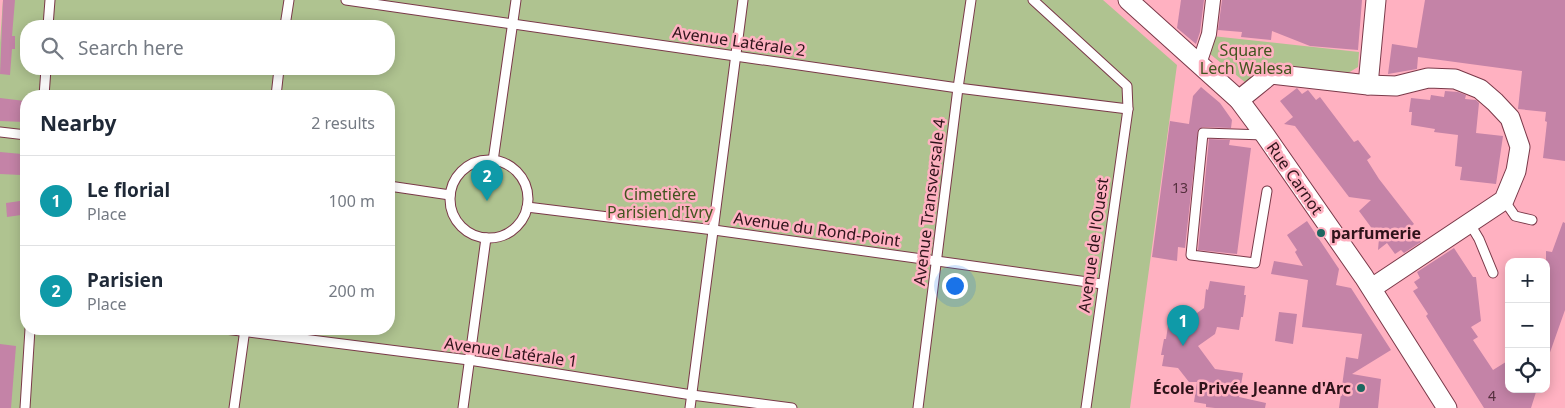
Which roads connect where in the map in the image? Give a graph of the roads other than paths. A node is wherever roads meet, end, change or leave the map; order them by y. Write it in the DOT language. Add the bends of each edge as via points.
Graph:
graph roads {
  1 [pos="50,0"];
  2 [pos="289,0"];
  3 [pos="346,0"];
  4 [pos="516,0"];
  5 [pos="743,0"];
  6 [pos="971,0"];
  7 [pos="1033,0"];
  8 [pos="1128,0"];
  9 [pos="1214,0"];
  10 [pos="1376,0"];
  11 [pos="48,20"];
  12 [pos="286,20"];
  13 [pos="512,23"];
  14 [pos="735,56"];
  15 [pos="1199,64"];
  16 [pos="46,75"];
  17 [pos="278,75"];
  18 [pos="1368,85"];
  19 [pos="958,88"];
  20 [pos="44,90"];
  21 [pos="277,90"];
  22 [pos="1239,100"];
  23 [pos="1128,109"];
  24 [pos="0,132"];
  25 [pos="20,134"];
  26 [pos="1265,135"];
  27 [pos="494,161"];
  28 [pos="395,187"];
  29 [pos="1267,191"];
  30 [pos="450,195"];
  31 [pos="1504,200"];
  32 [pos="527,207"];
  33 [pos="1532,220"];
  34 [pos="1470,224"];
  35 [pos="714,230"];
  36 [pos="486,238"];
  37 [pos="936,261"];
  38 [pos="1493,273"];
  39 [pos="1102,284"];
  40 [pos="1372,288"];
  41 [pos="30,335"];
  42 [pos="244,335"];
  43 [pos="282,335"];
  44 [pos="469,360"];
  45 [pos="692,395"];
  46 [pos="25,408"];
  47 [pos="234,408"];
  48 [pos="463,408"];
  49 [pos="690,408"];
  50 [pos="792,408"];
  51 [pos="918,408"];
  52 [pos="1086,408"];
  53 [pos="1447,408"];
  1 -- 11 [label="lane"];
  2 -- 12 [label="lane"];
  3 -- 13 [label="lane, Avenue Latérale 2"];
  4 -- 13 [label="lane"];
  5 -- 14 [label="lane"];
  6 -- 19 [label="lane, Avenue Transversale 4"];
  7 -- 23 [label="lane, Avenue de l'Ouest" via="1127,86"];
  8 -- 15 [label="street, Rue Carnot"];
  9 -- 15 [label="street" via="1209,34"];
  10 -- 18 [label="street"];
  13 -- 14 [label="lane, Avenue Latérale 2"];
  13 -- 27 [label="lane"];
  14 -- 19 [label="lane, Avenue Latérale 2"];
  14 -- 35 [label="lane"];
  15 -- 22 [label="street, Rue Carnot"];
  16 -- 20 [label="lane"];
  17 -- 21 [label="lane"];
  18 -- 22 [label="street" via="1271,74"];
  18 -- 31 [label="street" via="1396,86 1428,78 1455,79 1480,89 1510,118 1520,147 1516,171"];
  19 -- 23 [label="lane, Avenue Latérale 2"];
  19 -- 37 [label="lane, Avenue Transversale 4"];
  22 -- 26 [label="street, Rue Carnot"];
  23 -- 39 [label="lane, Avenue de l'Ouest"];
  24 -- 25 [label="lane"];
  26 -- 29 [label="lane" via="1203,133 1191,255 1255,263"];
  26 -- 40 [label="street, Rue Carnot"];
  27 -- 30 [label="lane" via="481,161 465,169 453,183"];
  27 -- 32 [label="lane" via="506,164 524,182"];
  28 -- 30 [label="lane"];
  30 -- 36 [label="lane" via="455,219 463,229"];
  31 -- 33 [label="lane" via="1515,216"];
  31 -- 34 [label="street"];
  32 -- 35 [label="lane, Avenue du Rond-Point"];
  32 -- 36 [label="lane" via="516,227 508,233"];
  34 -- 38 [label="lane"];
  34 -- 40 [label="street"];
  35 -- 37 [label="lane, Avenue du Rond-Point"];
  35 -- 45 [label="lane"];
  36 -- 44 [label="lane"];
  37 -- 39 [label="lane, Avenue du Rond-Point"];
  37 -- 51 [label="lane, Avenue Transversale 4"];
  39 -- 52 [label="lane, Avenue de l'Ouest"];
  40 -- 53 [label="street, Rue Carnot"];
  41 -- 46 [label="lane"];
  42 -- 47 [label="lane"];
  43 -- 44 [label="lane, Avenue Latérale 1"];
  44 -- 45 [label="lane, Avenue Latérale 1"];
  44 -- 48 [label="lane"];
  45 -- 49 [label="lane"];
  45 -- 50 [label="lane, Avenue Latérale 1"];
}
